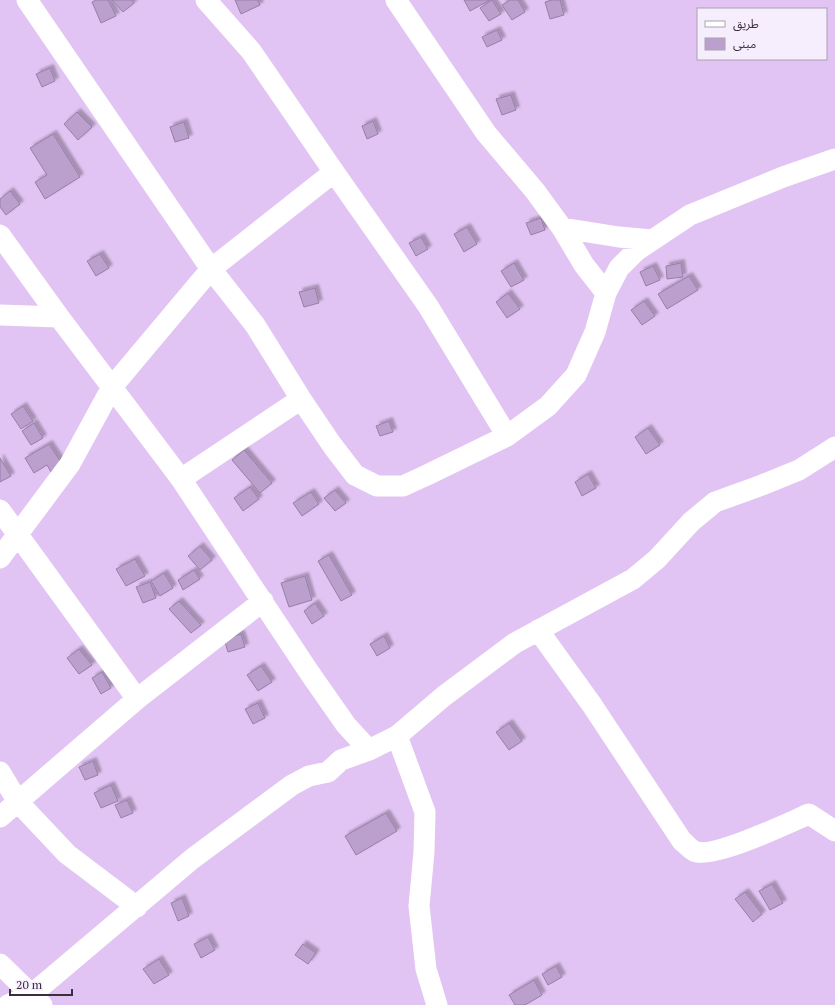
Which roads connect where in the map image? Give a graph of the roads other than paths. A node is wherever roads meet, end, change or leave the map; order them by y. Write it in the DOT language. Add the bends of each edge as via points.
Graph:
graph roads {
  1 [pos="27,0"];
  2 [pos="206,0"];
  3 [pos="396,0"];
  4 [pos="835,159"];
  5 [pos="334,172"];
  6 [pos="562,228"];
  7 [pos="0,235"];
  8 [pos="652,240"];
  9 [pos="211,269"];
  10 [pos="606,292"];
  11 [pos="0,316"];
  12 [pos="59,317"];
  13 [pos="112,387"];
  14 [pos="301,399"];
  15 [pos="507,436"];
  16 [pos="835,447"];
  17 [pos="181,479"];
  18 [pos="0,510"];
  19 [pos="17,534"];
  20 [pos="0,558"];
  21 [pos="263,601"];
  22 [pos="538,630"];
  23 [pos="137,699"];
  24 [pos="397,736"];
  25 [pos="369,750"];
  26 [pos="0,772"];
  27 [pos="18,802"];
  28 [pos="0,817"];
  29 [pos="835,831"];
  30 [pos="136,907"];
  31 [pos="0,964"];
  32 [pos="37,1000"];
  33 [pos="8,1005"];
  34 [pos="437,1005"];
  1 -- 9 [label="street"];
  2 -- 5 [label="street" via="251,51"];
  3 -- 6 [label="street" via="486,133"];
  4 -- 8 [label="street" via="690,215"];
  5 -- 9 [label="street"];
  5 -- 15 [label="street" via="428,306"];
  6 -- 8 [label="street"];
  6 -- 10 [label="street" via="584,265"];
  7 -- 12 [label="street"];
  8 -- 10 [label="street" via="619,268"];
  9 -- 13 [label="street"];
  9 -- 14 [label="street" via="255,325"];
  10 -- 15 [label="street" via="595,332 576,375 548,406"];
  11 -- 12 [label="street"];
  12 -- 13 [label="street"];
  13 -- 17 [label="street"];
  13 -- 19 [label="street" via="70,464"];
  14 -- 15 [label="street" via="355,475 377,486 403,486"];
  14 -- 17 [label="street"];
  16 -- 22 [label="street" via="799,470 716,502 691,522 657,559 633,578"];
  17 -- 21 [label="street"];
  18 -- 19 [label="street"];
  19 -- 20 [label="street"];
  19 -- 23 [label="street"];
  21 -- 23 [label="street"];
  21 -- 25 [label="street" via="346,725"];
  22 -- 24 [label="street" via="515,643 444,696"];
  22 -- 29 [label="street" via="592,705 682,841 695,851 711,852 734,846 809,814"];
  23 -- 27 [label="street"];
  24 -- 25 [label="street"];
  24 -- 34 [label="street" via="425,812 419,906 426,969"];
  25 -- 30 [label="street" via="341,760 328,772 309,776 292,784 192,859"];
  26 -- 27 [label="street"];
  27 -- 28 [label="street"];
  27 -- 30 [label="street" via="67,854"];
  30 -- 32 [label="street"];
  31 -- 32 [label="street"];
  32 -- 33 [label="street"];
}
